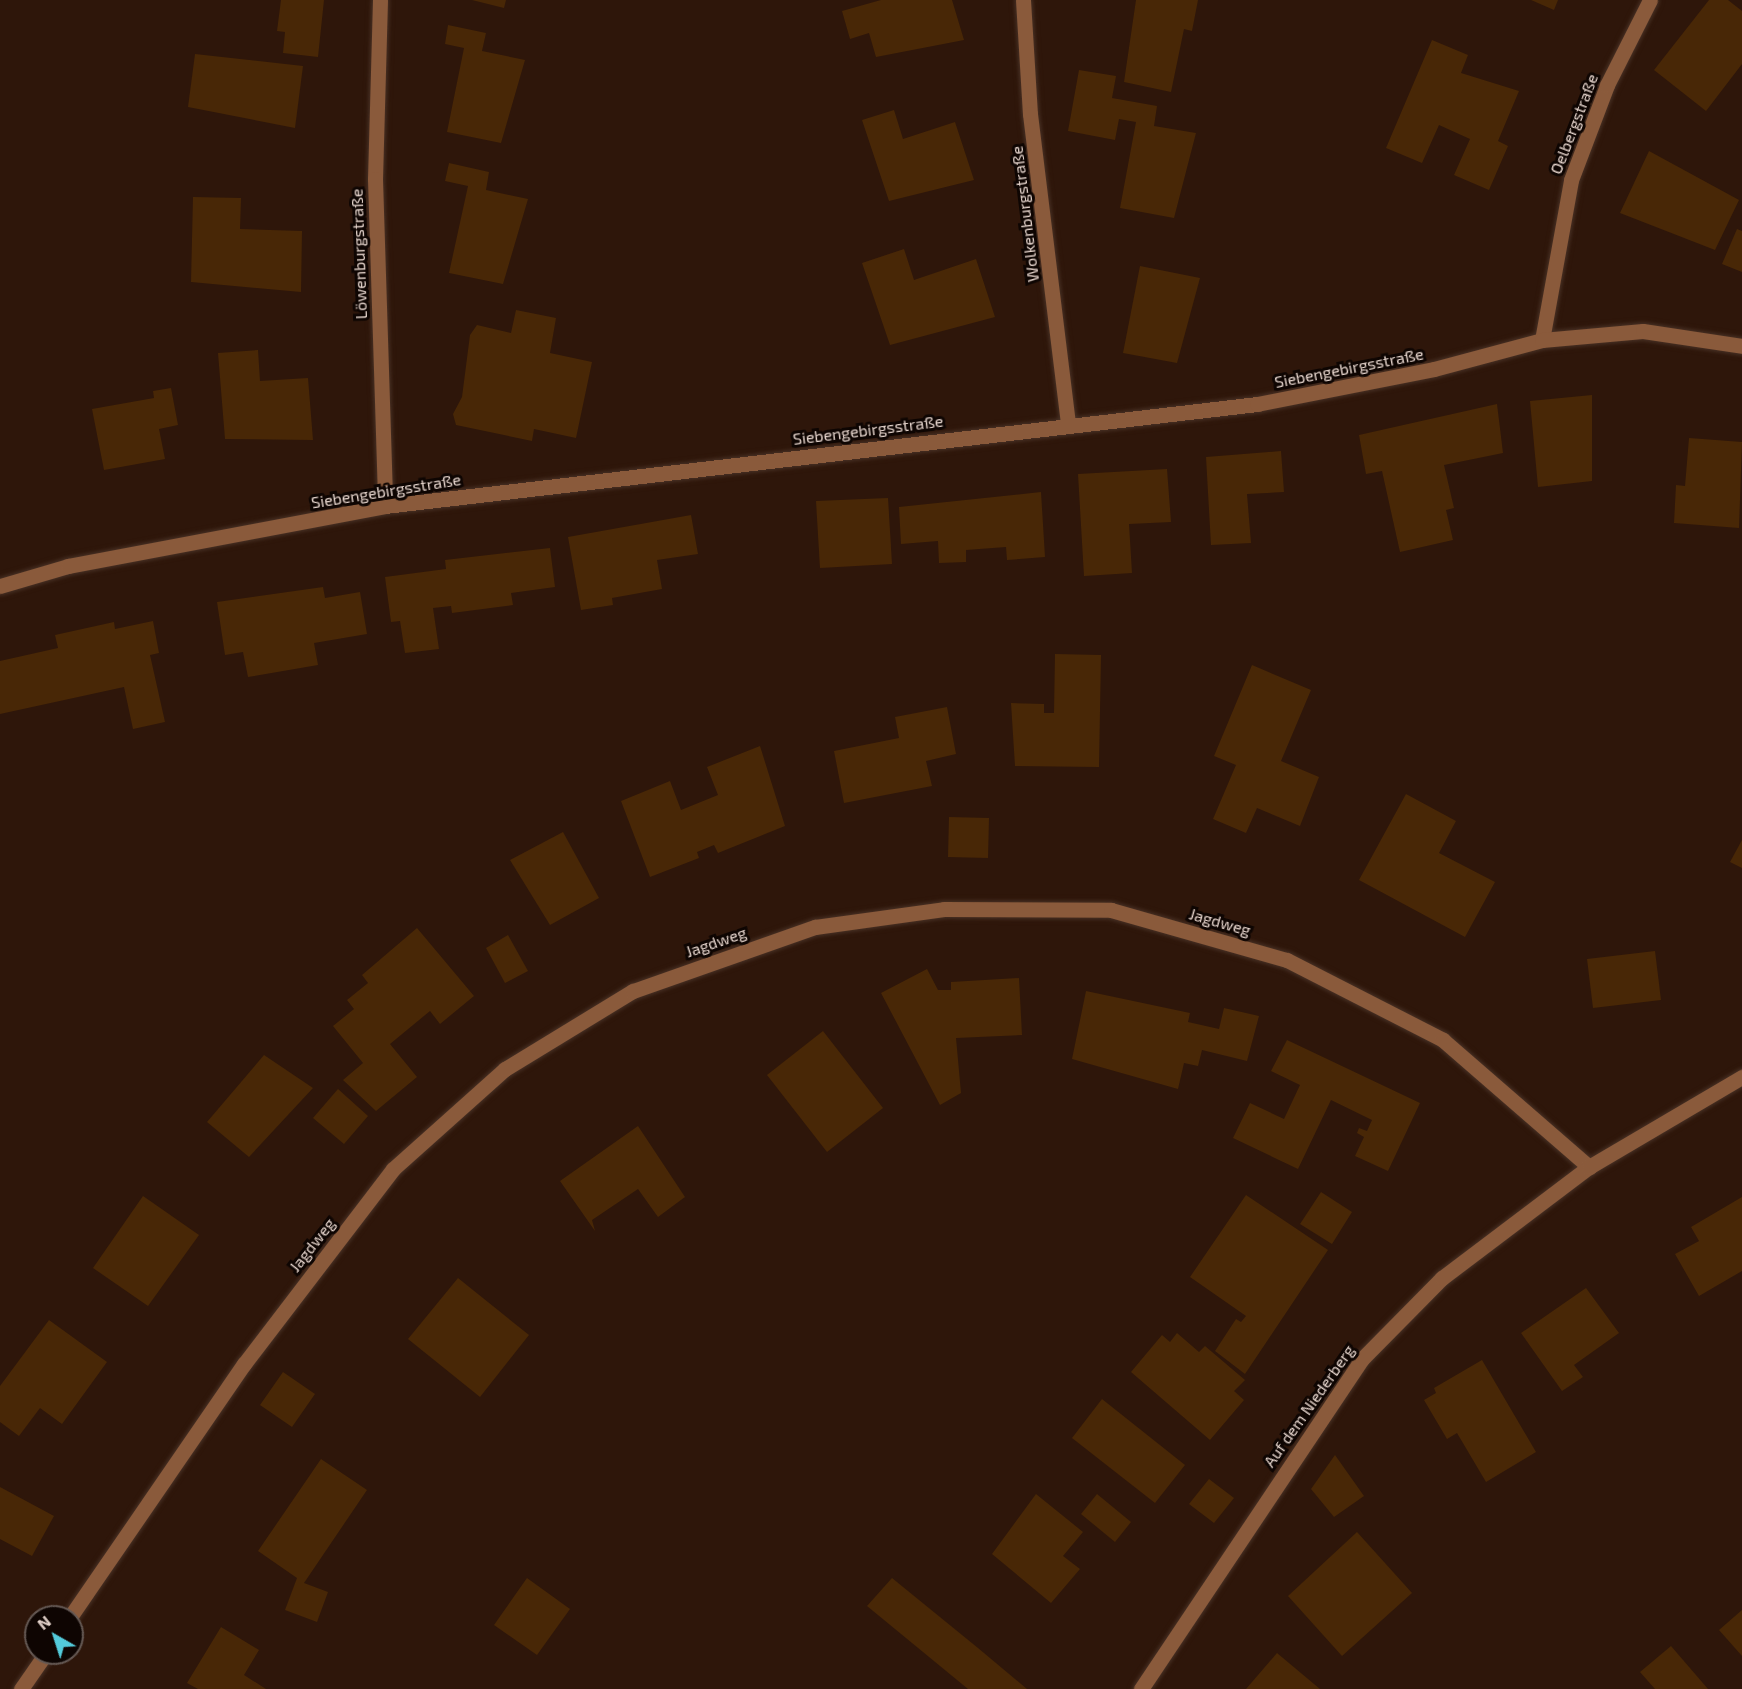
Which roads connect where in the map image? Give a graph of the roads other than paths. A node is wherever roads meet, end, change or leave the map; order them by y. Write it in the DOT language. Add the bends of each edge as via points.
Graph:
graph roads {
  1 [pos="380,0"];
  2 [pos="1023,0"];
  3 [pos="1650,0"];
  4 [pos="1542,340"];
  5 [pos="1742,346"];
  6 [pos="1068,422"];
  7 [pos="385,506"];
  8 [pos="0,586"];
  9 [pos="1742,1077"];
  10 [pos="1588,1167"];
  11 [pos="78,1605"];
  12 [pos="38,1665"];
  13 [pos="21,1689"];
  14 [pos="1141,1689"];
  1 -- 7 [label="street, Löwenburgstraße" via="375,179"];
  2 -- 6 [label="street, Wolkenburgstraße" via="1030,114"];
  3 -- 4 [label="street, Oelbergstraße" via="1607,85 1571,180"];
  4 -- 5 [label="street, Siebengebirgsstraße" via="1643,331"];
  4 -- 6 [label="street, Siebengebirgsstraße" via="1434,369 1257,404"];
  6 -- 7 [label="street, Siebengebirgsstraße"];
  7 -- 8 [label="street, Siebengebirgsstraße" via="68,566"];
  9 -- 10 [label="street, Auf dem Niederberg"];
  10 -- 11 [label="street, Jagdweg" via="1443,1040 1287,960 1111,910 944,909 815,927 633,991 505,1069 393,1169 243,1364"];
  10 -- 14 [label="street, Auf dem Niederberg" via="1442,1278 1362,1359"];
  12 -- 13 [label="street"];
}
